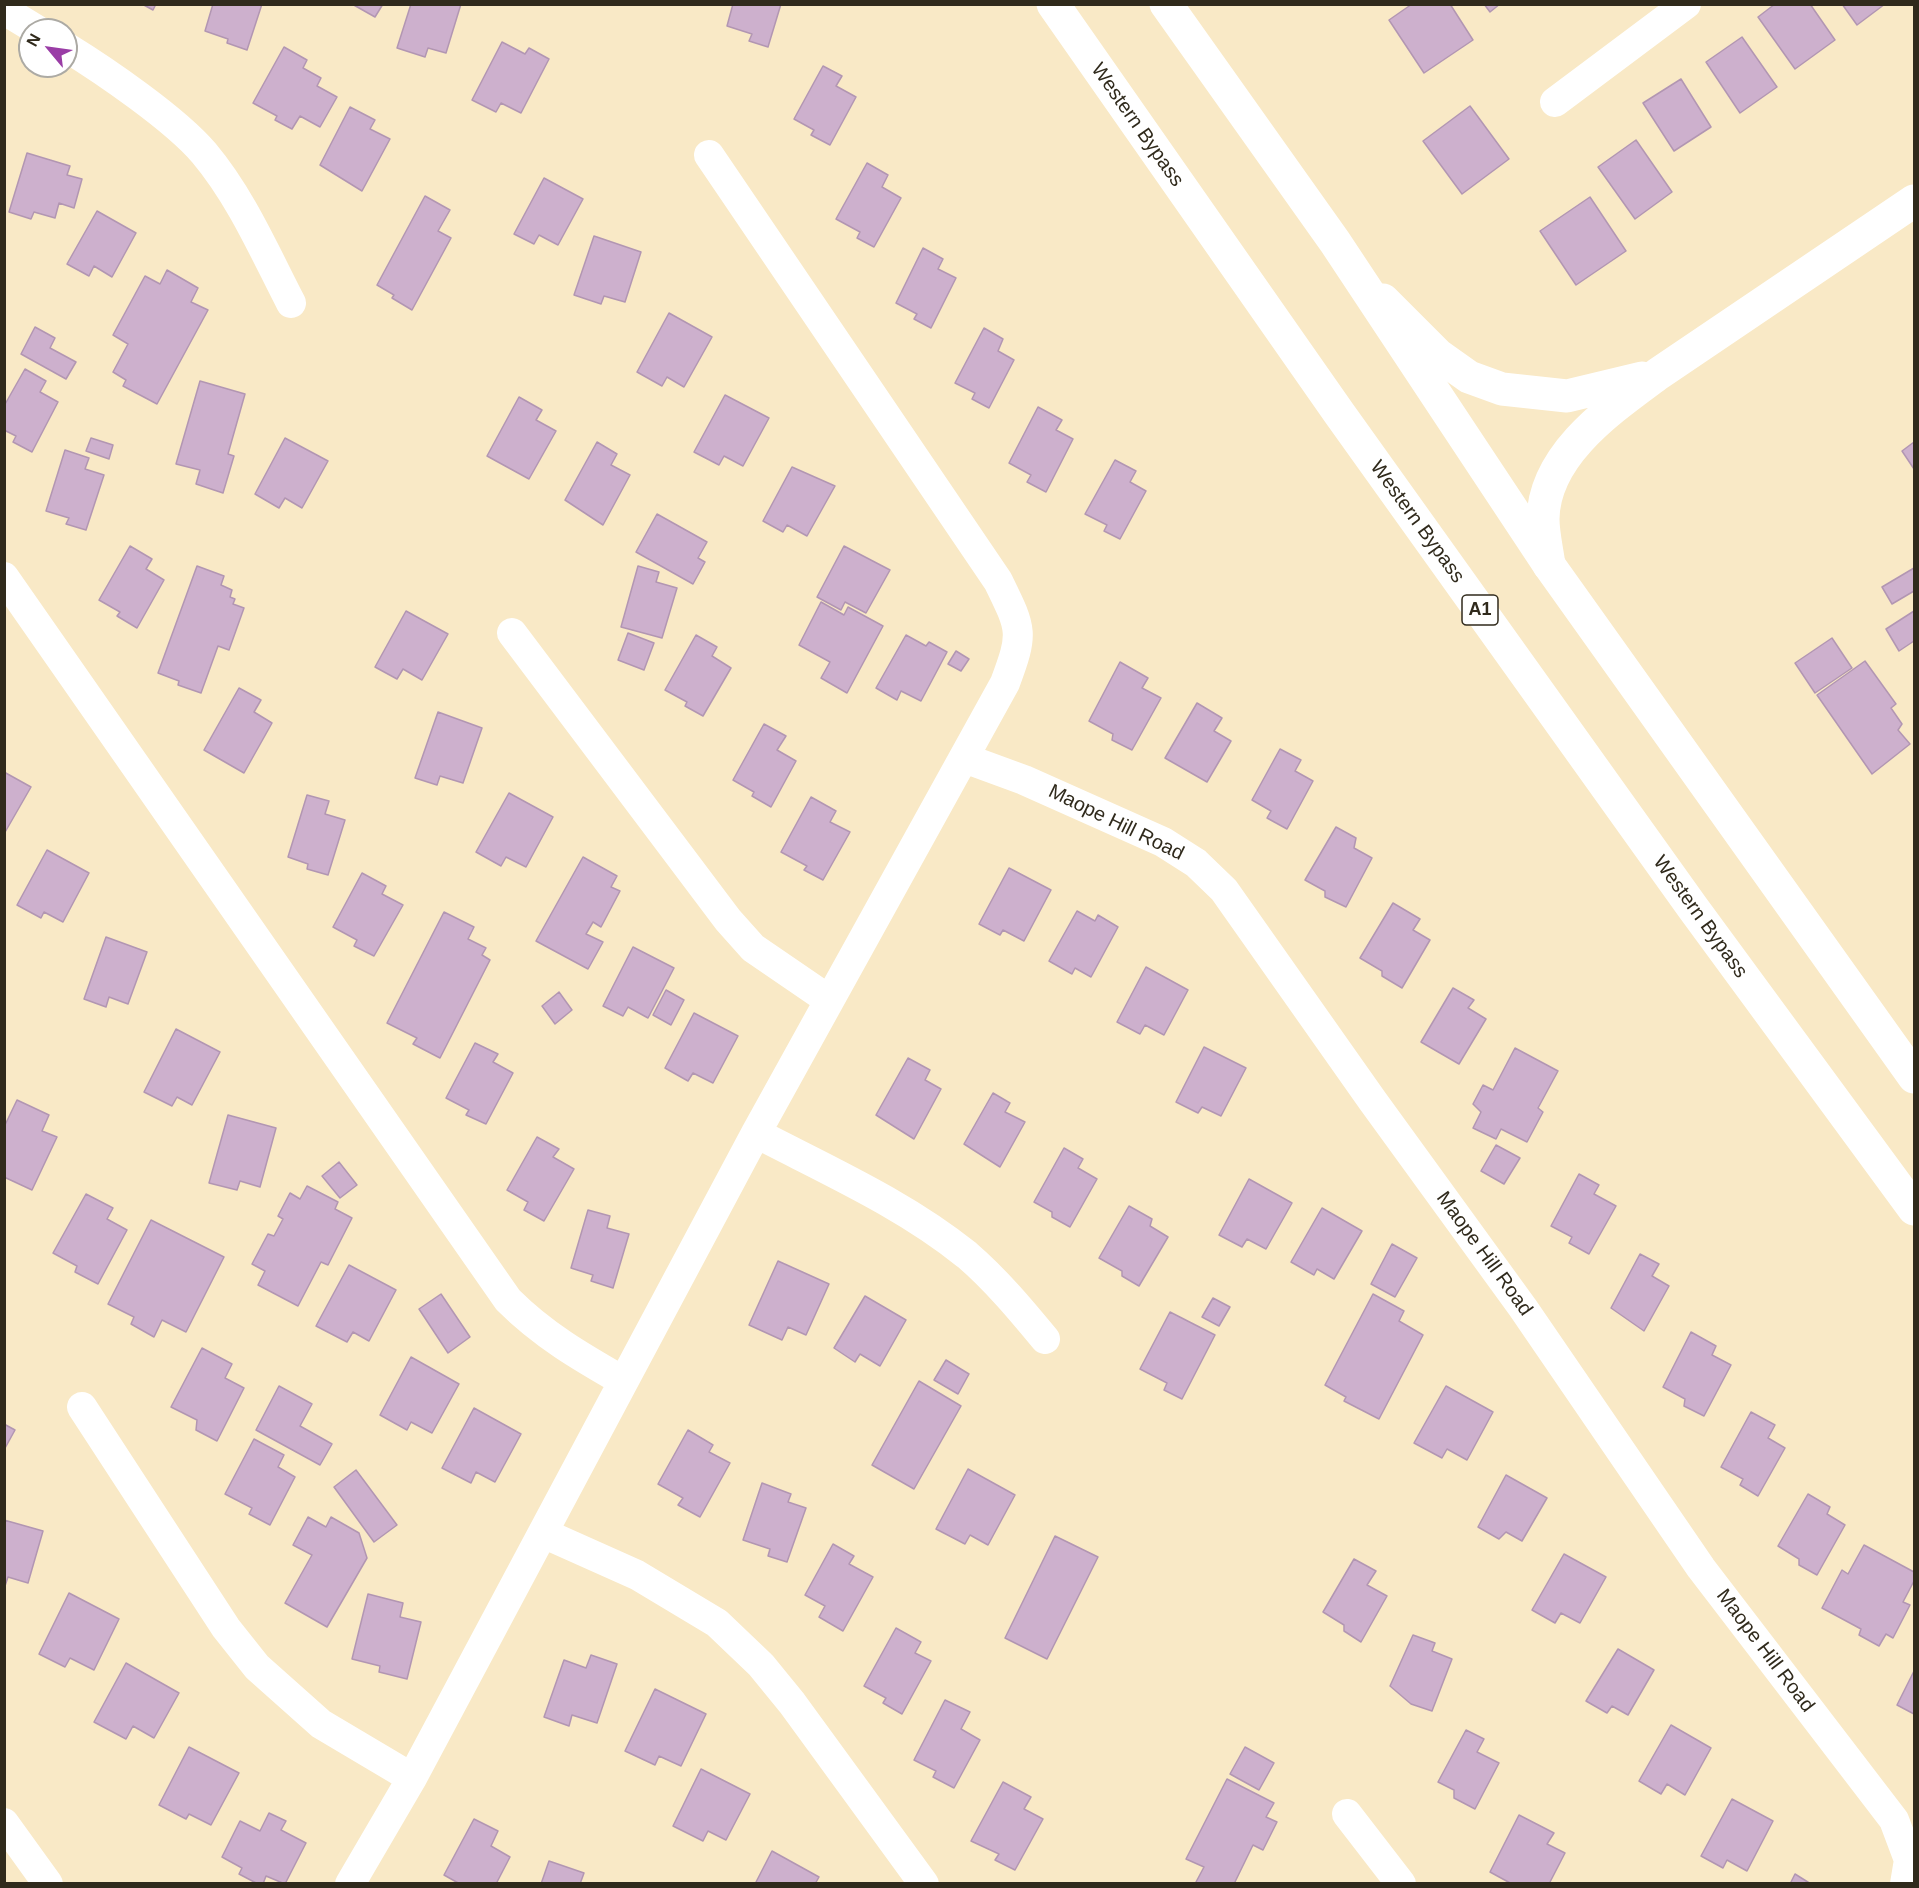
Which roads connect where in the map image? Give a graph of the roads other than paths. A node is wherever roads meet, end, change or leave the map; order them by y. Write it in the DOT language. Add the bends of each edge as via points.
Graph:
graph roads {
  1 [pos="7,4"];
  2 [pos="1053,4"];
  3 [pos="1166,4"];
  4 [pos="1686,4"];
  5 [pos="4,10"];
  6 [pos="18,18"];
  7 [pos="78,55"];
  8 [pos="1555,102"];
  9 [pos="709,155"];
  10 [pos="1914,201"];
  11 [pos="1335,242"];
  12 [pos="291,303"];
  13 [pos="1658,374"];
  14 [pos="1550,565"];
  15 [pos="4,577"];
  16 [pos="512,633"];
  17 [pos="964,758"];
  18 [pos="829,1000"];
  19 [pos="1914,1077"];
  20 [pos="756,1133"];
  21 [pos="1914,1209"];
  22 [pos="1046,1339"];
  23 [pos="623,1382"];
  24 [pos="82,1407"];
  25 [pos="543,1533"];
  26 [pos="412,1778"];
  27 [pos="1347,1814"];
  28 [pos="4,1823"];
  29 [pos="1907,1872"];
  30 [pos="48,1884"];
  31 [pos="350,1884"];
  32 [pos="924,1884"];
  33 [pos="1401,1884"];
  1 -- 5 [label="street"];
  2 -- 21 [label="main road, Western Bypass / A1" via="1436,549"];
  3 -- 11 [label="main road"];
  4 -- 8 [label="street"];
  5 -- 6 [label="street"];
  7 -- 12 [label="street" via="158,112 203,152 234,193"];
  9 -- 17 [label="street" via="998,581 1018,621 1018,647 1005,683"];
  10 -- 13 [label="main road"];
  11 -- 13 [label="main road" via="1392,310 1438,355 1469,377 1502,389 1568,396"];
  11 -- 14 [label="main road"];
  13 -- 14 [label="main road" via="1578,441 1550,484 1543,518"];
  14 -- 19 [label="main road"];
  15 -- 23 [label="street" via="508,1300 563,1347"];
  16 -- 18 [label="street" via="728,920 753,948"];
  17 -- 18 [label="street"];
  17 -- 29 [label="street, Maope Hill Road" via="1024,780 1163,842 1196,863 1224,890 1523,1308 1701,1568 1894,1820"];
  18 -- 20 [label="street"];
  20 -- 22 [label="street" via="932,1230 1002,1288"];
  20 -- 23 [label="street"];
  23 -- 25 [label="street"];
  24 -- 26 [label="street" via="226,1628 257,1667 321,1724"];
  25 -- 26 [label="street"];
  25 -- 32 [label="street" via="637,1575 717,1623 761,1665 792,1703"];
  26 -- 31 [label="street"];
  27 -- 33 [label="street"];
  28 -- 30 [label="street"];
}
